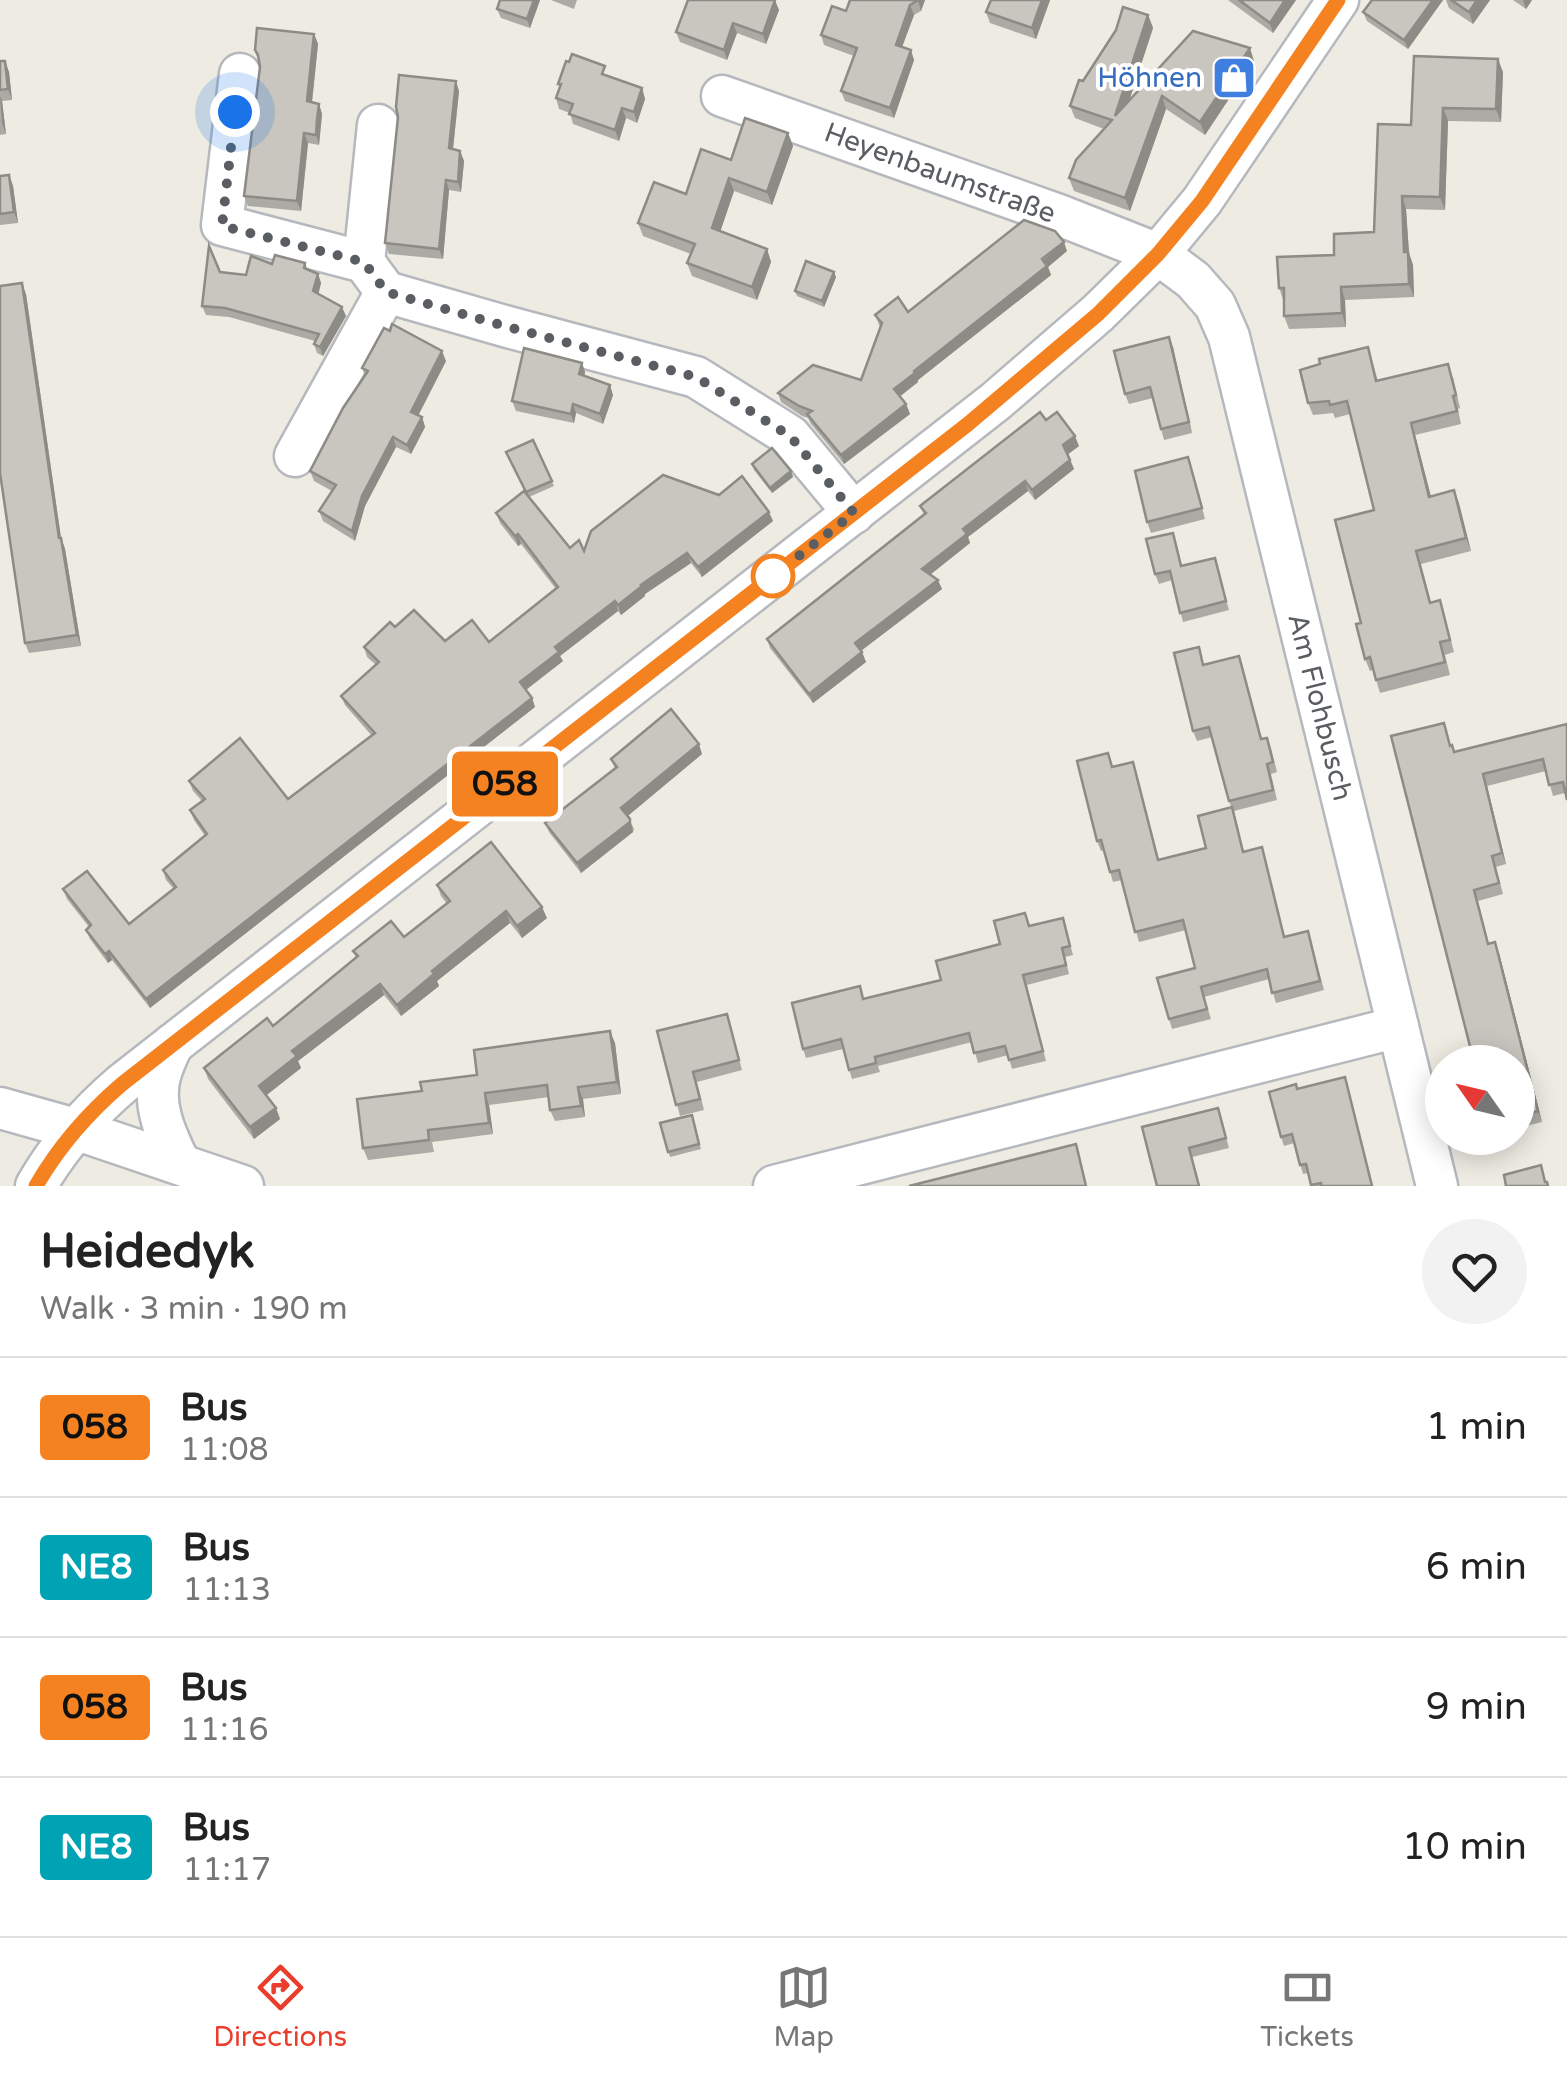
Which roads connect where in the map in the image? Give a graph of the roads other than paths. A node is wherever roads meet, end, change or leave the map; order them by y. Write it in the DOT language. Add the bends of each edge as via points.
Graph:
graph roads {
  1 [pos="1338,0"];
  2 [pos="240,74"];
  3 [pos="722,96"];
  4 [pos="378,125"];
  5 [pos="1158,254"];
  6 [pos="375,276"];
  7 [pos="295,456"];
  8 [pos="854,513"];
  9 [pos="1398,1027"];
  10 [pos="172,1044"];
  11 [pos="0,1108"];
  12 [pos="75,1129"];
  13 [pos="180,1164"];
  14 [pos="36,1186"];
  15 [pos="244,1186"];
  16 [pos="774,1186"];
  17 [pos="1437,1186"];
  1 -- 5 [label="street" via="1202,201"];
  2 -- 6 [label="street" via="222,226"];
  3 -- 5 [label="street, Heyenbaumstraße"];
  4 -- 6 [label="street"];
  5 -- 8 [label="street" via="996,401"];
  5 -- 9 [label="street, Am Flohbusch" via="1215,305 1230,337"];
  6 -- 7 [label="street"];
  6 -- 8 [label="street" via="508,327 696,377 790,436"];
  8 -- 10 [label="street"];
  9 -- 16 [label="street"];
  9 -- 17 [label="street, Am Flohbusch"];
  10 -- 12 [label="street"];
  10 -- 13 [label="street" via="157,1102"];
  11 -- 12 [label="street"];
  12 -- 13 [label="street"];
  12 -- 14 [label="street"];
  13 -- 15 [label="street"];
}
